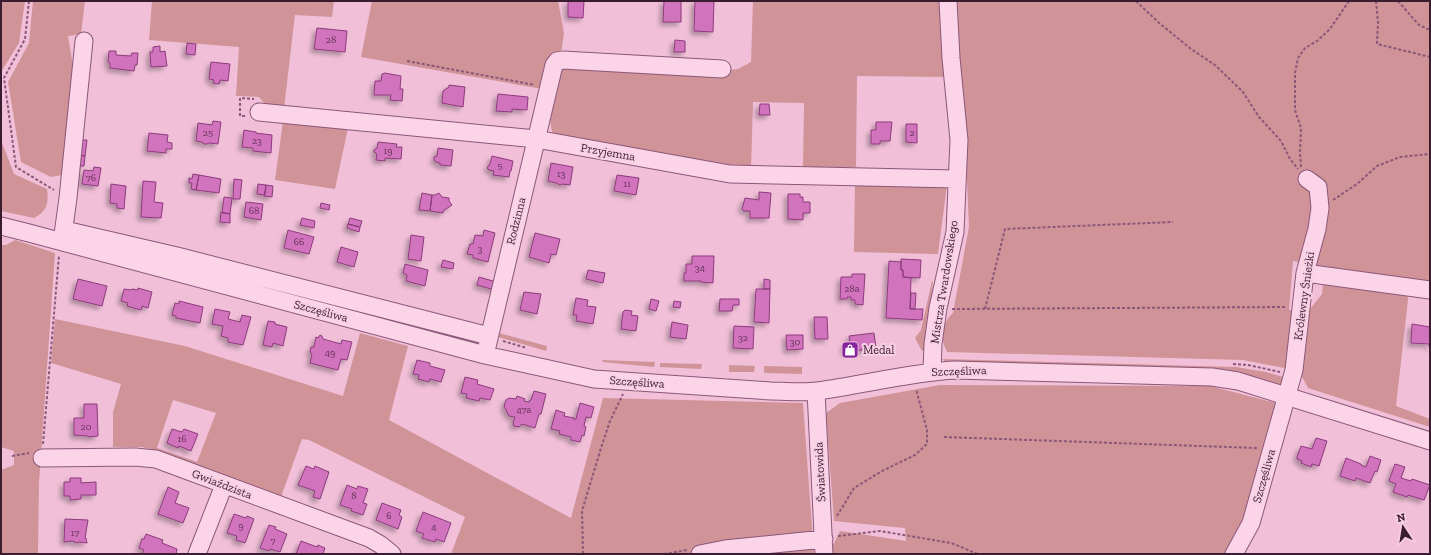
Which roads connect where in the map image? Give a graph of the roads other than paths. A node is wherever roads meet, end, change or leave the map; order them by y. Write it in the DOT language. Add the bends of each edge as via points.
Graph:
graph roads {
  1 [pos="948,1"];
  2 [pos="84,41"];
  3 [pos="722,69"];
  4 [pos="255,109"];
  5 [pos="536,139"];
  6 [pos="956,179"];
  7 [pos="1306,180"];
  8 [pos="1,226"];
  9 [pos="62,241"];
  10 [pos="1305,273"];
  11 [pos="1430,290"];
  12 [pos="489,336"];
  13 [pos="485,355"];
  14 [pos="932,371"];
  15 [pos="816,391"];
  16 [pos="1287,396"];
  17 [pos="1430,441"];
  18 [pos="42,454"];
  19 [pos="224,485"];
  20 [pos="824,547"];
  21 [pos="695,551"];
  22 [pos="197,554"];
  23 [pos="392,554"];
  24 [pos="1234,554"];
  1 -- 6 [label="street, Mistrza Twardowskiego" via="950,58 959,140"];
  2 -- 9 [label="street"];
  3 -- 5 [label="street, Rodzinna" via="557,61"];
  4 -- 5 [label="street, Przyjemna"];
  5 -- 6 [label="street, Przyjemna" via="730,174"];
  5 -- 12 [label="street, Rodzinna"];
  6 -- 14 [label="street, Mistrza Twardowskiego" via="955,232 938,308"];
  7 -- 10 [label="street, Królewny Śnieżki" via="1318,187 1320,208"];
  8 -- 9 [label="street, Szczęśliwa"];
  9 -- 12 [label="street" via="177,256"];
  9 -- 13 [label="street, Szczęśliwa"];
  10 -- 11 [label="street"];
  10 -- 16 [label="street, Królewny Śnieżki" via="1294,370"];
  12 -- 13 [label="street, Rodzinna"];
  13 -- 15 [label="street, Szczęśliwa" via="594,379 771,391"];
  14 -- 15 [label="street, Szczęśliwa"];
  14 -- 16 [label="street, Szczęśliwa" via="968,369 1212,377 1238,381"];
  15 -- 20 [label="street, Światowida"];
  16 -- 17 [label="street, Szczęśliwa"];
  16 -- 24 [label="street, Szczęśliwa" via="1251,523"];
  18 -- 19 [label="street, Gwiaździsta" via="156,459"];
  19 -- 22 [label="street"];
  19 -- 23 [label="street, Gwiaździsta" via="369,538"];
  20 -- 21 [label="street"];
}
